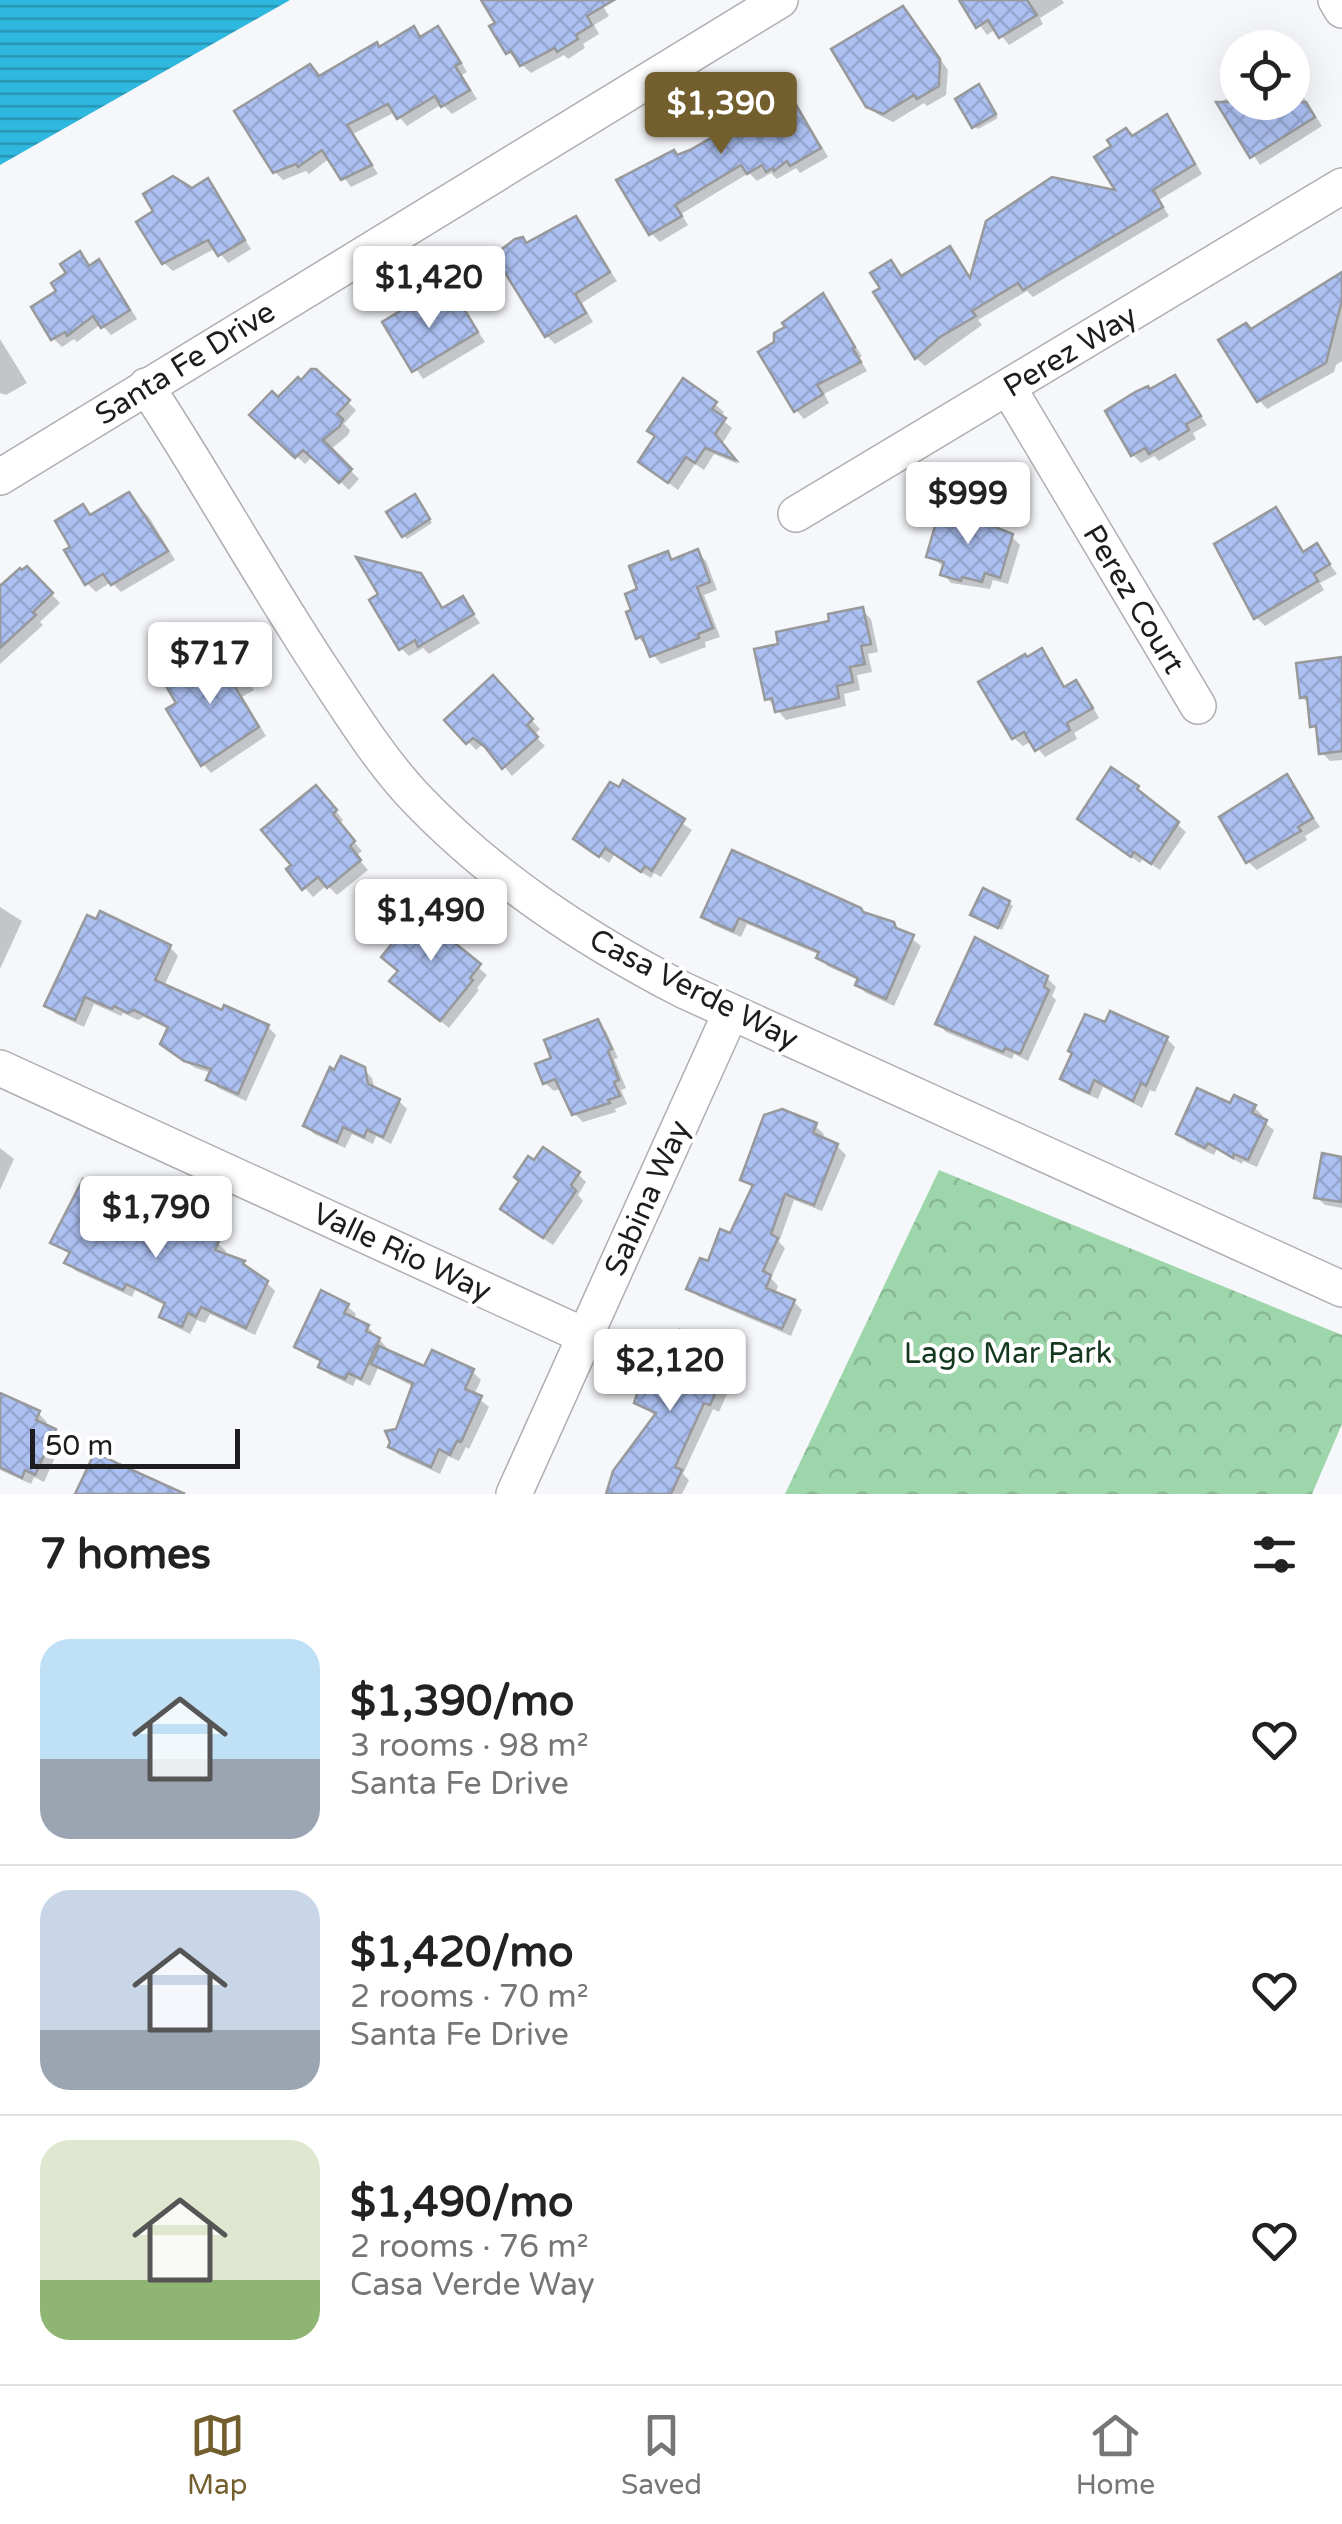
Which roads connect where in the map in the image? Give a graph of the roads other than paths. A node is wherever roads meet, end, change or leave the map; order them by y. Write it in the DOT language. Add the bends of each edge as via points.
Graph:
graph roads {
  1 [pos="780,0"];
  2 [pos="1336,0"];
  3 [pos="1342,10"];
  4 [pos="1342,186"];
  5 [pos="146,386"];
  6 [pos="1009,388"];
  7 [pos="0,477"];
  8 [pos="796,514"];
  9 [pos="1198,706"];
  10 [pos="731,1012"];
  11 [pos="0,1068"];
  12 [pos="1342,1289"];
  13 [pos="585,1336"];
  14 [pos="514,1494"];
  1 -- 5 [label="street, Santa Fe Drive"];
  2 -- 3 [label="street"];
  4 -- 6 [label="street, Perez Way"];
  5 -- 7 [label="street, Santa Fe Drive"];
  5 -- 10 [label="street, Casa Verde Way" via="314,658 410,792 533,901 616,955"];
  6 -- 8 [label="street, Perez Way"];
  6 -- 9 [label="street, Perez Court"];
  10 -- 12 [label="street, Casa Verde Way"];
  10 -- 13 [label="street, Sabina Way"];
  11 -- 13 [label="street, Valle Rio Way"];
  13 -- 14 [label="street, Sabina Way"];
}
